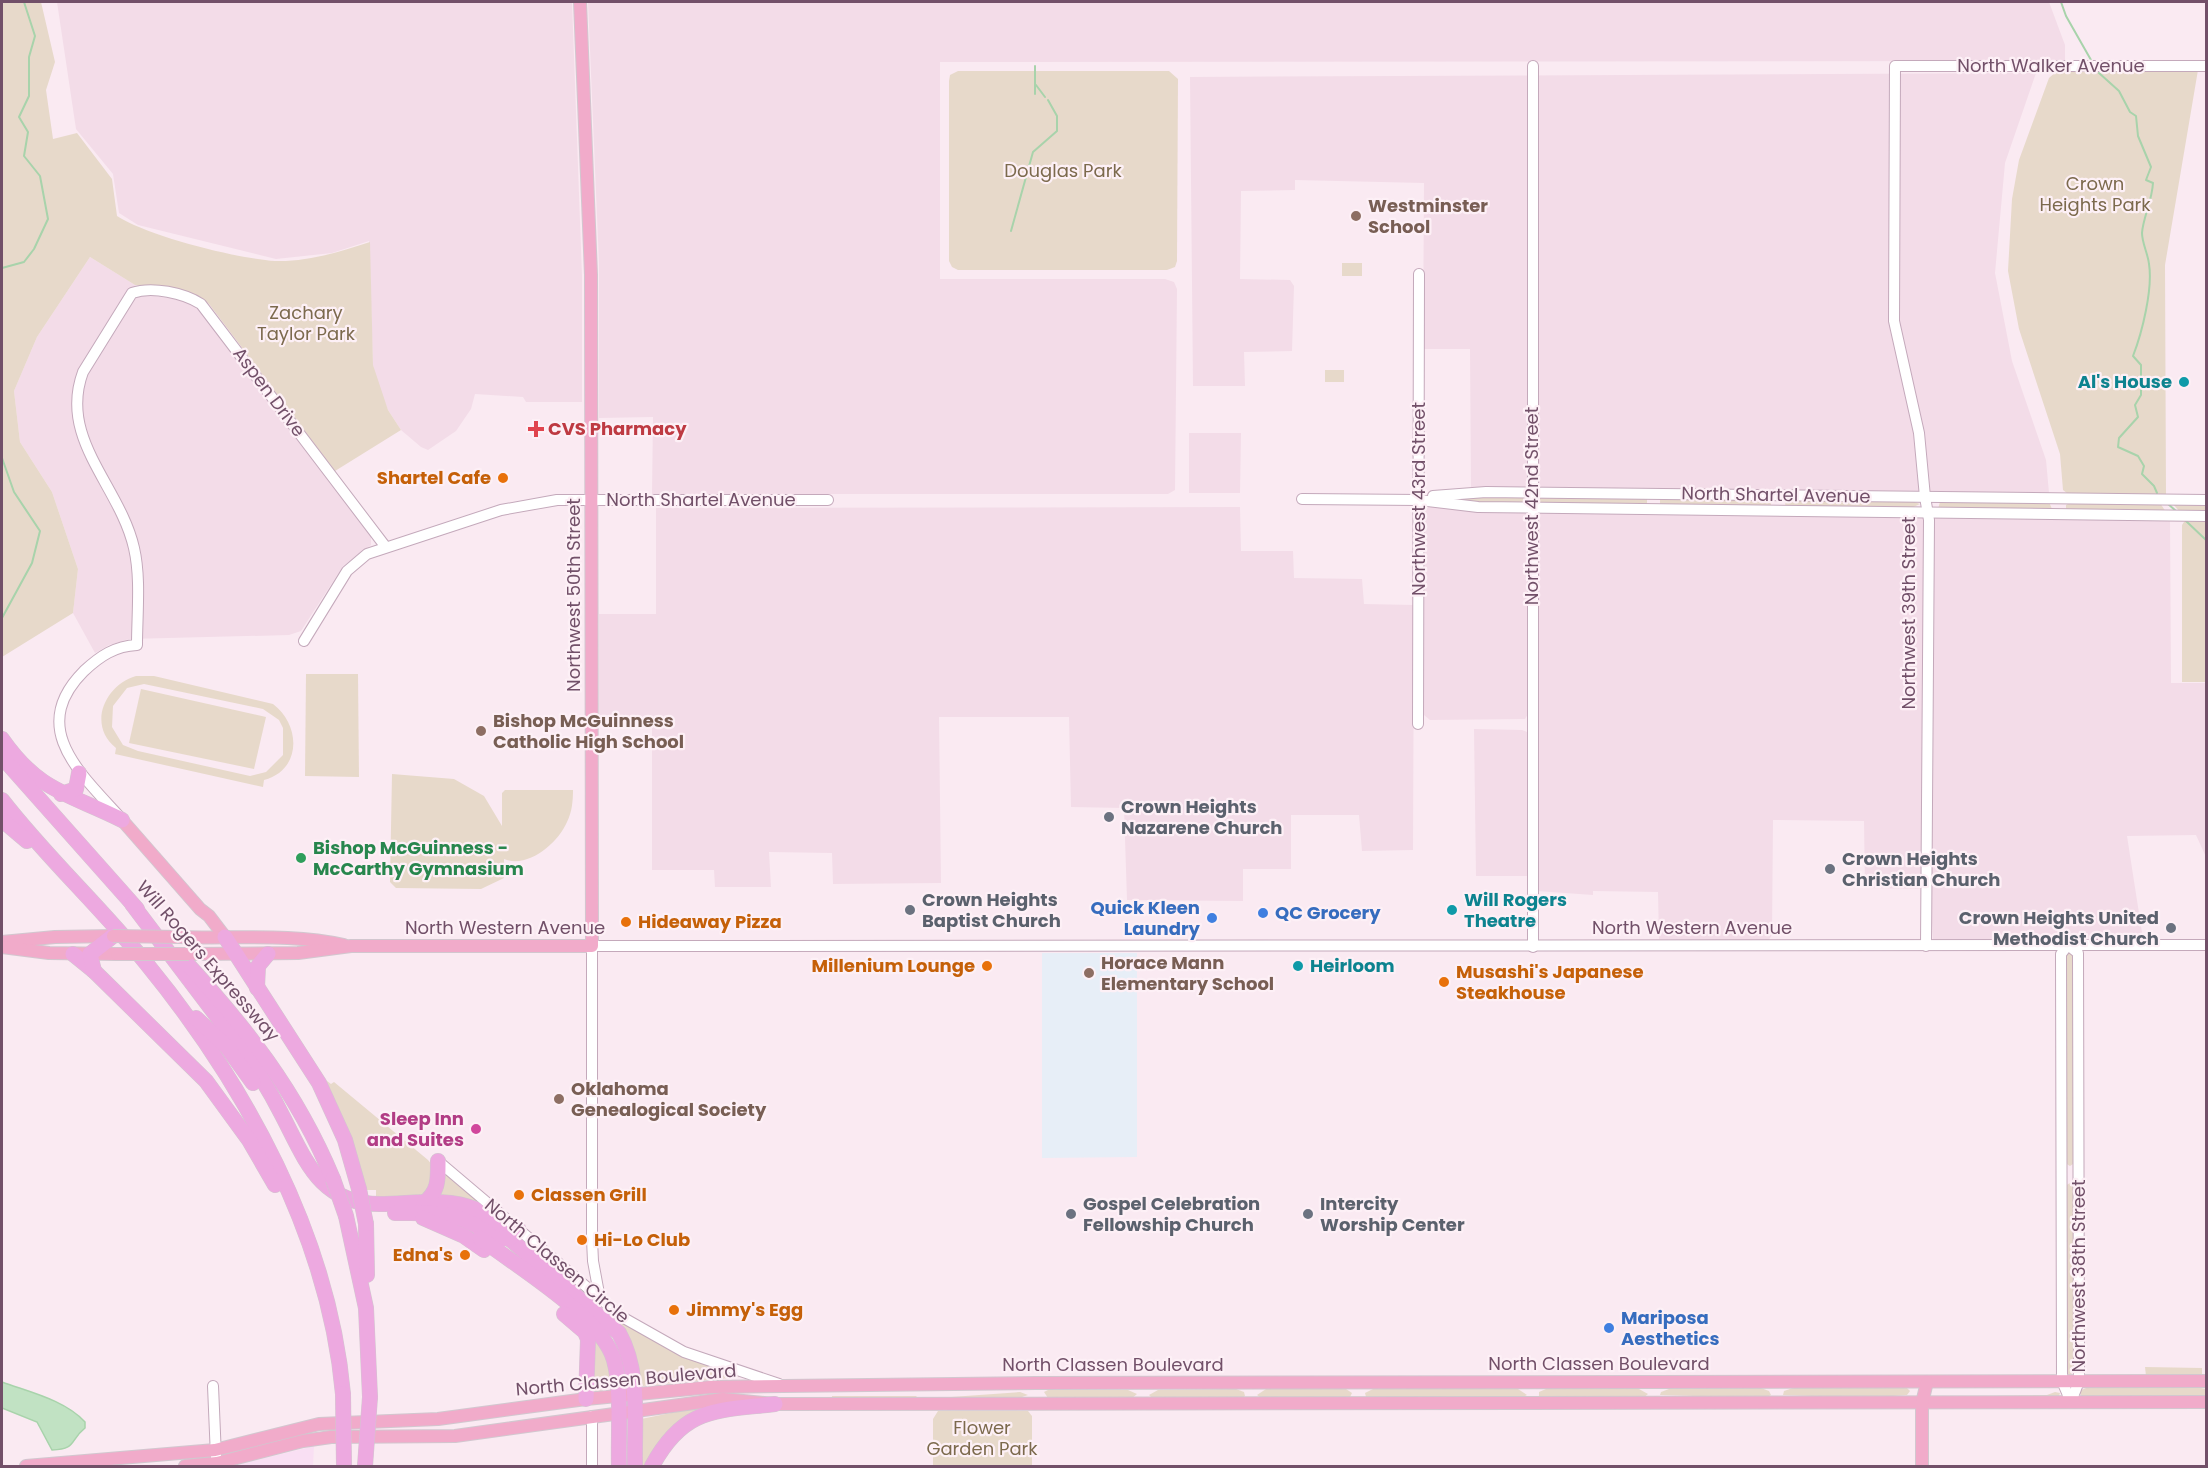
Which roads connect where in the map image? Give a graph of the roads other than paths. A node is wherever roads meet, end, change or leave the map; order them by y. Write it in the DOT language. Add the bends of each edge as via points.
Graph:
graph roads {
  1 [pos="580,2"];
  2 [pos="1533,66"];
  3 [pos="1895,66"];
  4 [pos="2206,66"];
  5 [pos="1419,274"];
  6 [pos="1532,493"];
  7 [pos="1925,497"];
  8 [pos="1302,499"];
  9 [pos="592,500"];
  10 [pos="828,500"];
  11 [pos="1419,500"];
  12 [pos="2206,500"];
  13 [pos="1532,508"];
  14 [pos="1928,513"];
  15 [pos="2206,516"];
  16 [pos="385,546"];
  17 [pos="304,641"];
  18 [pos="1418,724"];
  19 [pos="2,739"];
  20 [pos="2,757"];
  21 [pos="79,773"];
  22 [pos="61,794"];
  23 [pos="2,800"];
  24 [pos="2,820"];
  25 [pos="122,820"];
  26 [pos="61,868"];
  27 [pos="132,904"];
  28 [pos="205,912"];
  29 [pos="186,937"];
  30 [pos="209,937"];
  31 [pos="225,937"];
  32 [pos="107,938"];
  33 [pos="2,942"];
  34 [pos="2068,945"];
  35 [pos="2206,945"];
  36 [pos="351,946"];
  37 [pos="592,946"];
  38 [pos="1926,946"];
  39 [pos="2,947"];
  40 [pos="1533,947"];
  41 [pos="192,953"];
  42 [pos="73,954"];
  43 [pos="90,954"];
  44 [pos="236,954"];
  45 [pos="268,954"];
  46 [pos="94,971"];
  47 [pos="257,988"];
  48 [pos="174,998"];
  49 [pos="438,1161"];
  50 [pos="424,1203"];
  51 [pos="406,1213"];
  52 [pos="448,1215"];
  53 [pos="504,1217"];
  54 [pos="514,1233"];
  55 [pos="309,1245"];
  56 [pos="593,1262"];
  57 [pos="571,1276"];
  58 [pos="532,1277"];
  59 [pos="600,1299"];
  60 [pos="366,1308"];
  61 [pos="609,1322"];
  62 [pos="2062,1381"];
  63 [pos="2079,1381"];
  64 [pos="2206,1381"];
  65 [pos="1927,1382"];
  66 [pos="213,1386"];
  67 [pos="785,1386"];
  68 [pos="617,1396"];
  69 [pos="586,1399"];
  70 [pos="2071,1402"];
  71 [pos="2206,1402"];
  72 [pos="1922,1403"];
  73 [pos="633,1404"];
  74 [pos="775,1404"];
  75 [pos="617,1413"];
  76 [pos="592,1416"];
  77 [pos="217,1460"];
  78 [pos="112,1464"];
  79 [pos="26,1467"];
  80 [pos="185,1467"];
  81 [pos="344,1467"];
  82 [pos="365,1467"];
  83 [pos="592,1467"];
  84 [pos="619,1467"];
  85 [pos="635,1467"];
  86 [pos="651,1467"];
  87 [pos="1922,1467"];
  1 -- 9 [label="main road, Northwest 50th Street" via="591,275"];
  2 -- 6 [label="street, Northwest 42nd Street"];
  3 -- 4 [label="street, North Walker Avenue"];
  3 -- 7 [label="street, Northwest 39th Street" via="1894,321 1919,433"];
  5 -- 11 [label="street, Northwest 43rd Street"];
  6 -- 7 [label="street, North Shartel Avenue"];
  6 -- 11 [label="street, North Shartel Avenue" via="1474,492"];
  6 -- 13 [label="street, Northwest 42nd Street"];
  7 -- 12 [label="street, North Shartel Avenue"];
  7 -- 14 [label="street, Northwest 39th Street"];
  8 -- 11 [label="street, North Shartel Avenue"];
  9 -- 10 [label="street, North Shartel Avenue"];
  9 -- 16 [label="street, North Shartel Avenue" via="523,504"];
  9 -- 37 [label="main road, Northwest 50th Street"];
  11 -- 13 [label="street, North Shartel Avenue"];
  11 -- 18 [label="street, Northwest 43rd Street"];
  13 -- 14 [label="street, North Shartel Avenue"];
  13 -- 40 [label="street, Northwest 42nd Street"];
  14 -- 15 [label="street, North Shartel Avenue"];
  14 -- 38 [label="street, Northwest 39th Street"];
  16 -- 17 [label="street, North Shartel Avenue" via="367,554 347,571"];
  16 -- 21 [label="street, Aspen Drive" via="201,304 185,296 141,290 132,293 83,372 76,410 82,437 135,549 137,645 121,646 100,657 64,697 61,734"];
  19 -- 22 [label="highway" via="30,773"];
  20 -- 27 [label="highway, Will Rogers Expressway"];
  21 -- 22 [label="highway" via="75,789"];
  21 -- 25 [label="street"];
  22 -- 25 [label="highway"];
  23 -- 26 [label="highway"];
  24 -- 26 [label="highway"];
  25 -- 28 [label="main road"];
  26 -- 48 [label="highway"];
  27 -- 50 [label="highway" via="247,1056 317,1178 356,1202"];
  27 -- 60 [label="highway, Will Rogers Expressway, bridge" via="252,1037 297,1103 346,1216"];
  28 -- 29 [label="main road" via="202,926"];
  28 -- 30 [label="main road"];
  28 -- 31 [label="main road"];
  29 -- 30 [label="main road, North Western Avenue"];
  29 -- 32 [label="main road, North Western Avenue, bridge"];
  30 -- 31 [label="main road, North Western Avenue"];
  30 -- 41 [label="main road"];
  31 -- 36 [label="main road, North Western Avenue" via="319,939"];
  31 -- 44 [label="highway"];
  32 -- 33 [label="main road, North Western Avenue"];
  32 -- 43 [label="highway"];
  34 -- 35 [label="street, North Western Avenue"];
  34 -- 38 [label="street, North Western Avenue"];
  34 -- 62 [label="street, Northwest 38th Street" via="2061,954"];
  34 -- 63 [label="street, Northwest 38th Street" via="2078,953"];
  36 -- 37 [label="main road, North Western Avenue"];
  36 -- 45 [label="main road, North Western Avenue"];
  37 -- 40 [label="street, North Western Avenue"];
  37 -- 56 [label="street, Northwest 50th Street"];
  38 -- 40 [label="street, North Western Avenue"];
  39 -- 42 [label="main road, North Western Avenue"];
  41 -- 43 [label="main road, North Western Avenue, bridge"];
  41 -- 44 [label="main road, North Western Avenue"];
  42 -- 43 [label="main road, North Western Avenue"];
  42 -- 46 [label="highway"];
  43 -- 46 [label="highway"];
  44 -- 45 [label="main road, North Western Avenue"];
  44 -- 47 [label="highway"];
  45 -- 47 [label="highway" via="258,966"];
  46 -- 55 [label="highway" via="187,1061 224,1103"];
  47 -- 60 [label="highway, bridge" via="325,1094 345,1140 366,1224"];
  48 -- 51 [label="highway" via="238,1061 273,1117 298,1168 316,1191 351,1210"];
  48 -- 55 [label="highway" via="243,1102 273,1159"];
  49 -- 50 [label="highway" via="434,1196"];
  49 -- 53 [label="street, North Classen Circle"];
  50 -- 54 [label="highway" via="455,1202 475,1209"];
  51 -- 52 [label="highway"];
  51 -- 69 [label="highway" via="472,1242 585,1332"];
  52 -- 54 [label="highway" via="475,1222 495,1239"];
  52 -- 58 [label="highway"];
  53 -- 54 [label="highway"];
  54 -- 57 [label="street, North Classen Circle"];
  54 -- 58 [label="highway" via="517,1255"];
  54 -- 61 [label="highway"];
  55 -- 81 [label="highway, bridge" via="332,1320 343,1394"];
  56 -- 57 [label="street" via="589,1278 584,1281"];
  56 -- 59 [label="street, Northwest 50th Street"];
  57 -- 59 [label="street, North Classen Circle"];
  58 -- 68 [label="highway" via="587,1319 604,1338 614,1360"];
  59 -- 61 [label="highway"];
  59 -- 67 [label="street, North Classen Circle" via="636,1326 684,1352"];
  60 -- 82 [label="highway, Will Rogers Expressway, bridge" via="370,1397"];
  61 -- 73 [label="highway" via="630,1356"];
  62 -- 63 [label="main road, North Classen Boulevard"];
  62 -- 65 [label="main road, North Classen Boulevard"];
  62 -- 70 [label="street, Northwest 38th Street"];
  63 -- 64 [label="main road, North Classen Boulevard"];
  63 -- 70 [label="street, Northwest 38th Street"];
  65 -- 67 [label="main road, North Classen Boulevard"];
  65 -- 72 [label="main road"];
  66 -- 77 [label="street"];
  67 -- 73 [label="main road, North Classen Boulevard" via="711,1387"];
  68 -- 69 [label="main road, North Classen Boulevard"];
  68 -- 73 [label="main road, North Classen Boulevard"];
  68 -- 75 [label="highway"];
  69 -- 77 [label="main road, North Classen Boulevard" via="427,1420 319,1424"];
  70 -- 71 [label="main road, North Classen Boulevard"];
  70 -- 72 [label="main road, North Classen Boulevard"];
  72 -- 74 [label="main road, North Classen Boulevard"];
  72 -- 87 [label="main road"];
  73 -- 74 [label="main road, North Classen Boulevard" via="723,1400"];
  73 -- 75 [label="main road, North Classen Boulevard"];
  73 -- 85 [label="highway"];
  74 -- 86 [label="highway" via="723,1408 698,1416 668,1442"];
  75 -- 76 [label="main road, North Classen Boulevard"];
  75 -- 84 [label="highway"];
  76 -- 77 [label="main road, North Classen Boulevard" via="455,1436 331,1437"];
  76 -- 83 [label="street"];
  77 -- 78 [label="main road, North Classen Boulevard"];
  77 -- 80 [label="main road, North Classen Boulevard"];
  78 -- 79 [label="main road, North Classen Boulevard"];
}
